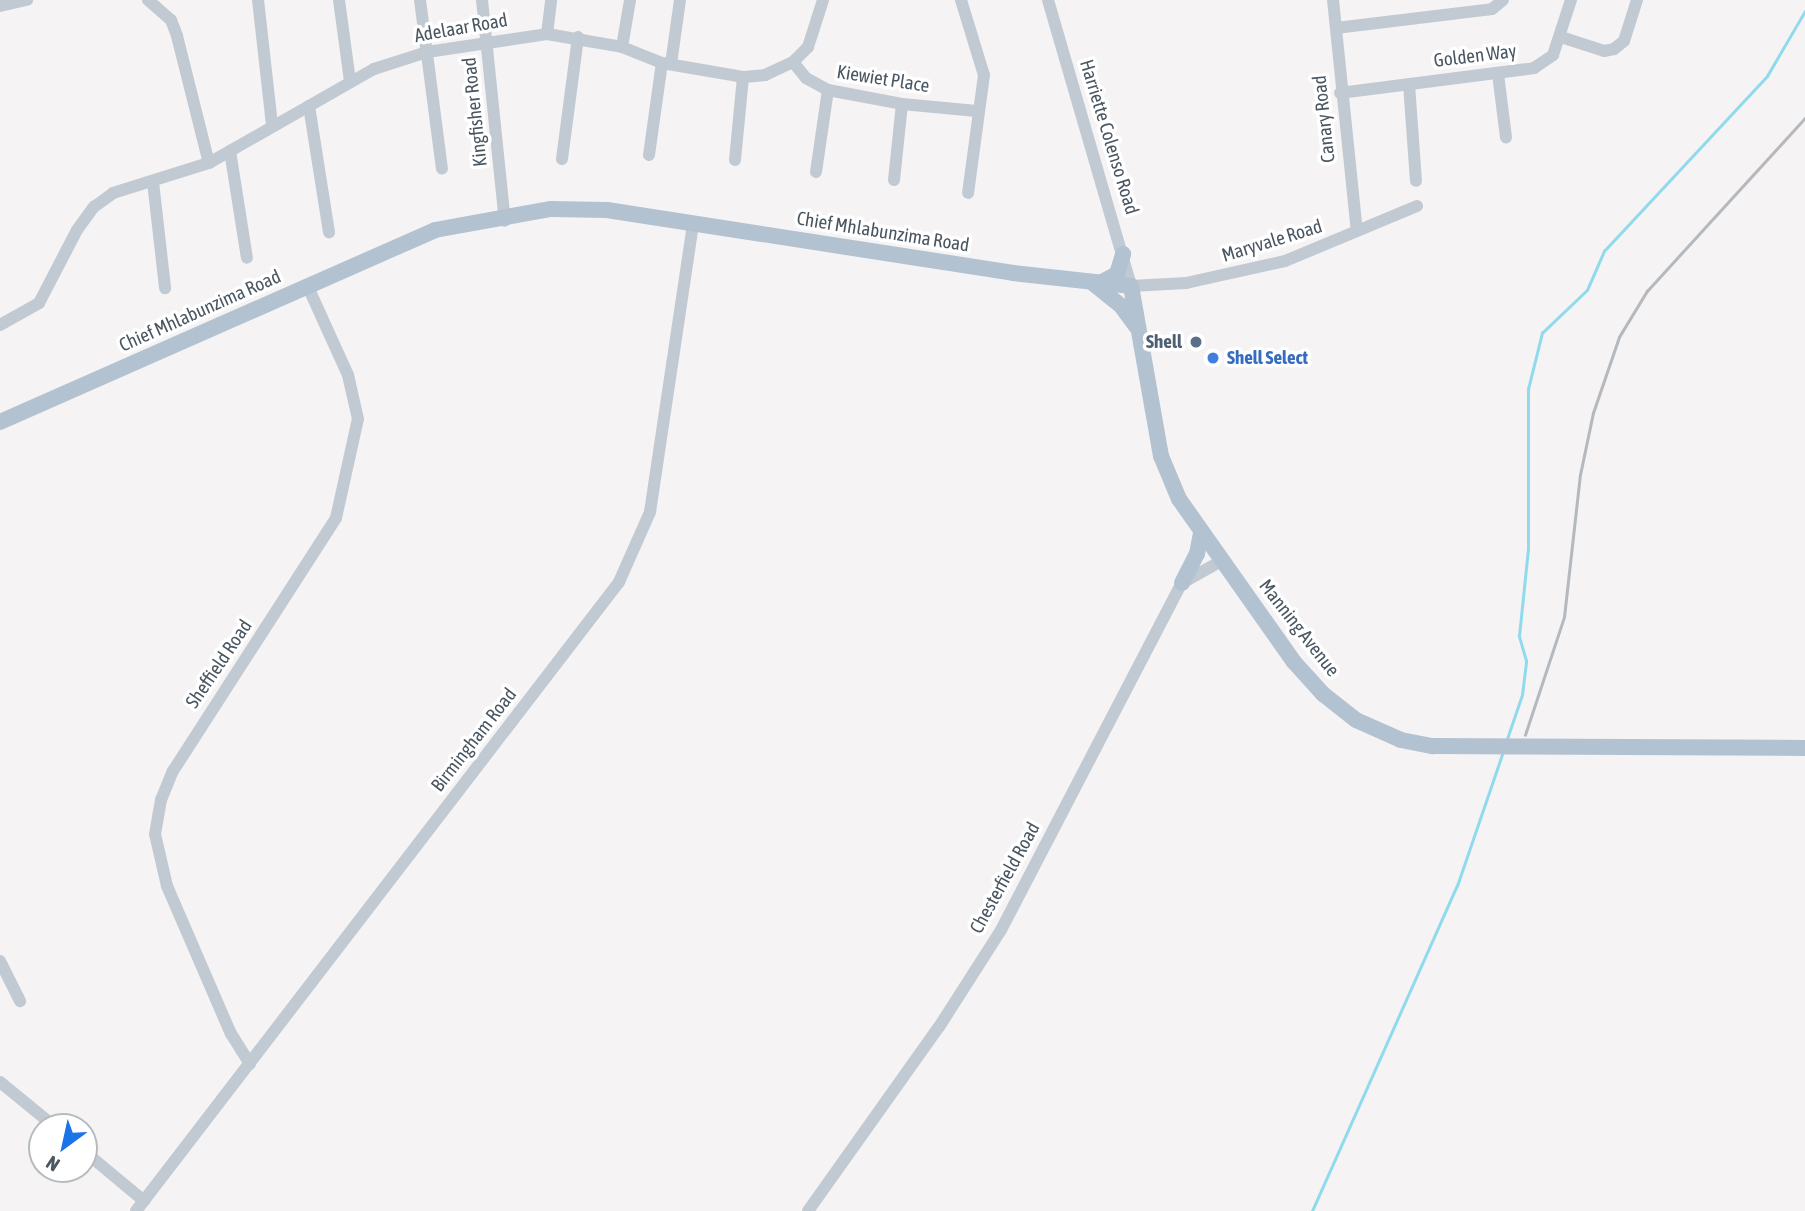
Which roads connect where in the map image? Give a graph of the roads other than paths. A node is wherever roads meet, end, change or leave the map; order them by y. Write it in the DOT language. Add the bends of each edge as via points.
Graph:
graph roads {
  1 [pos="27,0"];
  2 [pos="148,0"];
  3 [pos="258,0"];
  4 [pos="339,0"];
  5 [pos="420,0"];
  6 [pos="482,0"];
  7 [pos="551,0"];
  8 [pos="630,0"];
  9 [pos="680,0"];
  10 [pos="823,0"];
  11 [pos="961,0"];
  12 [pos="1048,0"];
  13 [pos="1503,0"];
  14 [pos="1571,0"];
  15 [pos="1637,0"];
  16 [pos="1334,1"];
  17 [pos="0,6"];
  18 [pos="1336,28"];
  19 [pos="547,34"];
  20 [pos="578,37"];
  21 [pos="1561,37"];
  22 [pos="488,43"];
  23 [pos="622,47"];
  24 [pos="427,52"];
  25 [pos="793,62"];
  26 [pos="666,63"];
  27 [pos="1498,74"];
  28 [pos="743,77"];
  29 [pos="350,80"];
  30 [pos="1409,84"];
  31 [pos="828,90"];
  32 [pos="1340,93"];
  33 [pos="902,104"];
  34 [pos="309,106"];
  35 [pos="977,111"];
  36 [pos="272,124"];
  37 [pos="1506,136"];
  38 [pos="230,151"];
  39 [pos="649,155"];
  40 [pos="562,159"];
  41 [pos="735,160"];
  42 [pos="209,163"];
  43 [pos="442,169"];
  44 [pos="816,172"];
  45 [pos="894,180"];
  46 [pos="1416,181"];
  47 [pos="153,182"];
  48 [pos="968,193"];
  49 [pos="1417,205"];
  50 [pos="505,218"];
  51 [pos="693,225"];
  52 [pos="1357,231"];
  53 [pos="329,232"];
  54 [pos="1123,254"];
  55 [pos="247,258"];
  56 [pos="1094,284"];
  57 [pos="1131,286"];
  58 [pos="308,287"];
  59 [pos="165,288"];
  60 [pos="0,325"];
  61 [pos="1142,338"];
  62 [pos="0,422"];
  63 [pos="1201,533"];
  64 [pos="1221,561"];
  65 [pos="1182,583"];
  66 [pos="1805,741"];
  67 [pos="1782,748"];
  68 [pos="1805,748"];
  69 [pos="0,961"];
  70 [pos="20,1001"];
  71 [pos="250,1064"];
  72 [pos="0,1082"];
  73 [pos="38,1113"];
  74 [pos="98,1165"];
  75 [pos="140,1206"];
  76 [pos="808,1211"];
  1 -- 17 [label="street"];
  2 -- 42 [label="street" via="171,20 177,36"];
  3 -- 36 [label="street"];
  4 -- 29 [label="street"];
  5 -- 24 [label="street"];
  6 -- 22 [label="street, Kingfisher Road"];
  7 -- 19 [label="street"];
  8 -- 23 [label="street"];
  9 -- 26 [label="street"];
  10 -- 25 [label="street, Adelaar Road" via="816,36"];
  11 -- 35 [label="street" via="984,75"];
  12 -- 54 [label="street, Harriette Colenso Road"];
  13 -- 18 [label="street" via="1492,9"];
  14 -- 21 [label="street, Golden Way"];
  15 -- 21 [label="street" via="1625,41 1614,49 1604,51"];
  16 -- 18 [label="street, Canary Road"];
  18 -- 32 [label="street, Canary Road"];
  19 -- 20 [label="street, Adelaar Road"];
  19 -- 22 [label="street, Adelaar Road"];
  20 -- 23 [label="street, Adelaar Road"];
  20 -- 40 [label="street"];
  21 -- 27 [label="street, Golden Way" via="1544,64"];
  22 -- 24 [label="street, Adelaar Road"];
  22 -- 50 [label="street, Kingfisher Road"];
  23 -- 26 [label="street, Adelaar Road"];
  24 -- 29 [label="street, Adelaar Road"];
  24 -- 43 [label="street"];
  25 -- 28 [label="street, Adelaar Road" via="765,75"];
  25 -- 31 [label="street, Kiewiet Place" via="806,78"];
  26 -- 28 [label="street, Adelaar Road"];
  26 -- 39 [label="street"];
  27 -- 30 [label="street, Golden Way"];
  27 -- 37 [label="street"];
  28 -- 41 [label="street"];
  29 -- 34 [label="street, Adelaar Road"];
  30 -- 32 [label="street, Golden Way"];
  30 -- 46 [label="street"];
  31 -- 33 [label="street, Kiewiet Place"];
  31 -- 44 [label="street"];
  32 -- 52 [label="street, Canary Road"];
  33 -- 35 [label="street, Kiewiet Place"];
  33 -- 45 [label="street"];
  34 -- 36 [label="street, Adelaar Road"];
  34 -- 53 [label="street"];
  35 -- 48 [label="street"];
  36 -- 38 [label="street, Adelaar Road"];
  38 -- 42 [label="street, Adelaar Road"];
  38 -- 55 [label="street"];
  42 -- 47 [label="street, Adelaar Road"];
  47 -- 59 [label="street"];
  47 -- 60 [label="street, Adelaar Road" via="113,193 94,207 77,230 46,295 19,318"];
  49 -- 52 [label="street, Maryvale Road"];
  50 -- 51 [label="main road, Chief Mhlabunzima Road" via="629,216"];
  50 -- 58 [label="main road, Chief Mhlabunzima Road" via="418,239"];
  51 -- 56 [label="main road, Chief Mhlabunzima Road"];
  51 -- 71 [label="street, Birmingham Road" via="650,512 619,582"];
  52 -- 57 [label="street, Maryvale Road" via="1302,255 1234,274"];
  54 -- 56 [label="main road" via="1117,274"];
  54 -- 57 [label="street, Harriette Colenso Road"];
  56 -- 57 [label="main road, Chief Mhlabunzima Road"];
  56 -- 61 [label="main road" via="1122,307"];
  57 -- 61 [label="main road, Manning Avenue"];
  58 -- 62 [label="main road, Chief Mhlabunzima Road"];
  58 -- 71 [label="street, Sheffield Road" via="348,375 358,419 336,518 178,763 161,800 155,834 167,886 231,1034"];
  61 -- 63 [label="main road, Manning Avenue" via="1161,456 1179,499"];
  63 -- 64 [label="main road, Manning Avenue"];
  63 -- 65 [label="main road" via="1197,554"];
  64 -- 65 [label="street"];
  64 -- 67 [label="main road, Manning Avenue" via="1294,662 1323,694 1356,720 1401,740 1433,746"];
  65 -- 76 [label="street, Chesterfield Road" via="1001,930 939,1027"];
  66 -- 67 [label="main road"];
  67 -- 68 [label="main road, Manning Avenue"];
  69 -- 70 [label="street"];
  71 -- 75 [label="street, Birmingham Road"];
  72 -- 73 [label="street"];
  74 -- 75 [label="street"];
}
